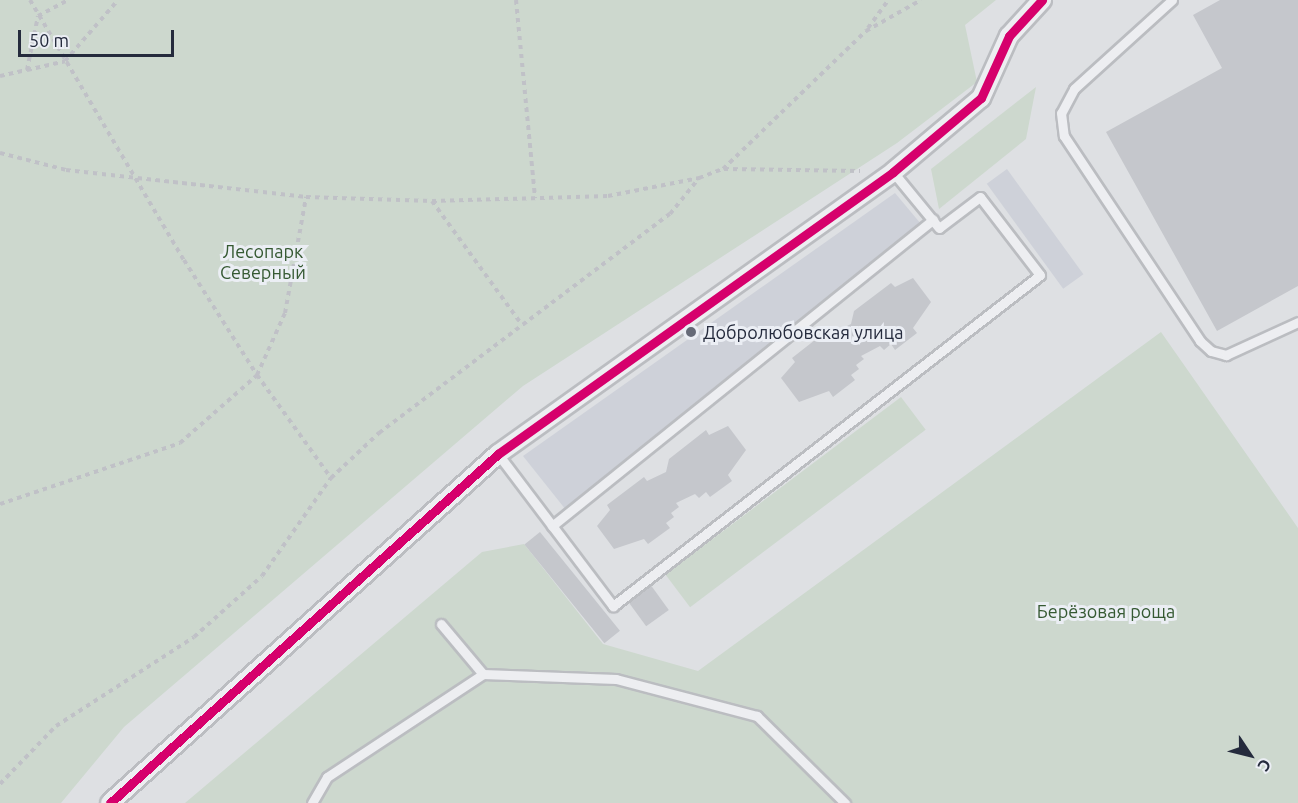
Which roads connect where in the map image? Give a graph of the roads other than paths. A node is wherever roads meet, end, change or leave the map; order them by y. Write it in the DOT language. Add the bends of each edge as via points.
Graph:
graph roads {
  1 [pos="1042,0"];
  2 [pos="1172,0"];
  3 [pos="893,172"];
  4 [pos="933,220"];
  5 [pos="1298,322"];
  6 [pos="498,454"];
  7 [pos="552,526"];
  8 [pos="441,624"];
  9 [pos="483,674"];
  10 [pos="834,800"];
  11 [pos="110,803"];
  12 [pos="312,803"];
  13 [pos="845,803"];
  1 -- 3 [label="street" via="1009,36 981,98"];
  2 -- 5 [label="lane" via="1074,89 1061,113 1064,136 1200,341 1211,351 1226,355"];
  3 -- 4 [label="lane"];
  3 -- 6 [label="street"];
  4 -- 7 [label="lane"];
  4 -- 7 [label="lane" via="939,228 980,197 1040,275 613,606"];
  6 -- 7 [label="lane"];
  6 -- 11 [label="street"];
  8 -- 9 [label="lane"];
  9 -- 10 [label="lane" via="616,679 757,716"];
  9 -- 12 [label="lane" via="327,777"];
  10 -- 13 [label="lane"];
}
